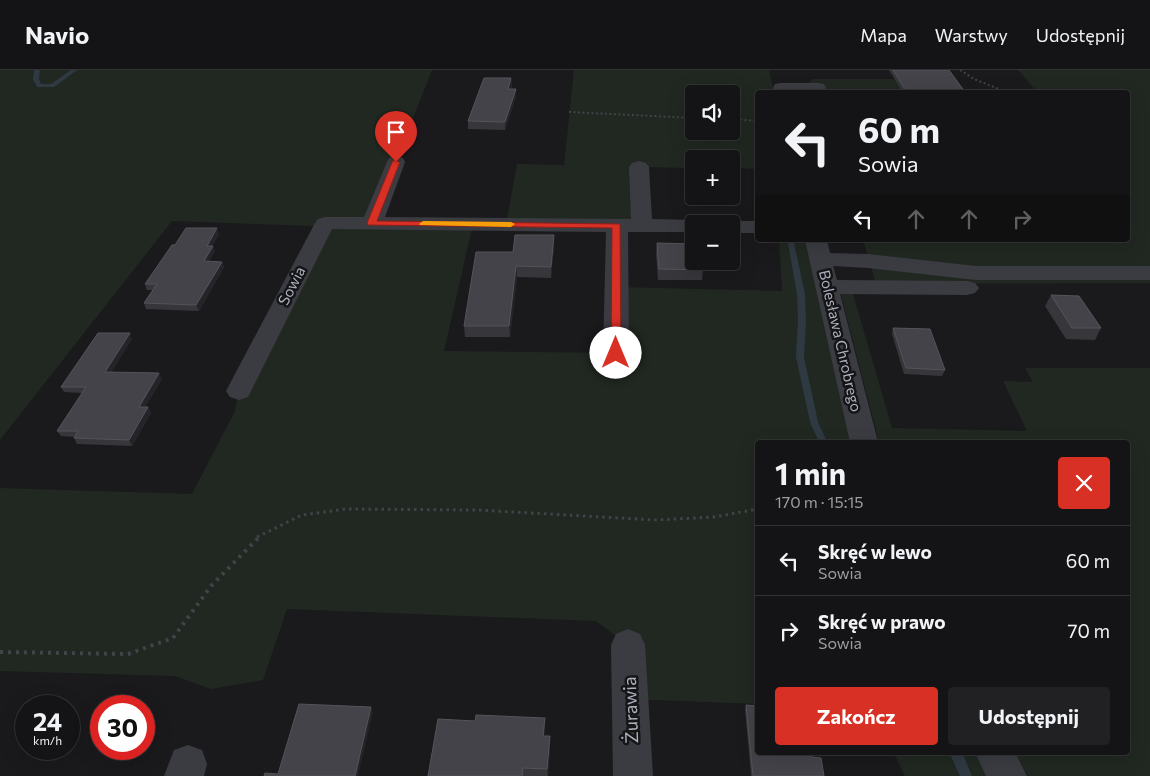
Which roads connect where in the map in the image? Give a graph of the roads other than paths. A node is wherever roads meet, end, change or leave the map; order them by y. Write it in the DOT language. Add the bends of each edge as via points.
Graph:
graph roads {
  1 [pos="777,70"];
  2 [pos="818,88"];
  3 [pos="781,90"];
  4 [pos="396,162"];
  5 [pos="639,167"];
  6 [pos="372,223"];
  7 [pos="617,226"];
  8 [pos="642,226"];
  9 [pos="685,226"];
  10 [pos="740,227"];
  11 [pos="755,227"];
  12 [pos="818,250"];
  13 [pos="1150,273"];
  14 [pos="826,287"];
  15 [pos="1150,290"];
  16 [pos="616,353"];
  17 [pos="239,391"];
  18 [pos="864,440"];
  19 [pos="628,645"];
  20 [pos="996,755"];
  21 [pos="634,776"];
  22 [pos="1007,776"];
  1 -- 3 [label="street"];
  2 -- 3 [label="street"];
  4 -- 6 [label="street"];
  5 -- 8 [label="street"];
  6 -- 7 [label="street, Sowia"];
  6 -- 17 [label="street, Sowia" via="325,222"];
  7 -- 8 [label="street, Sowia"];
  7 -- 16 [label="street"];
  8 -- 9 [label="street, Sowia"];
  10 -- 11 [label="street"];
  12 -- 13 [label="street" via="868,261 976,273"];
  12 -- 14 [label="street, Bolesława Chrobrego"];
  14 -- 15 [label="street"];
  14 -- 18 [label="street, Bolesława Chrobrego"];
  19 -- 21 [label="street, Żurawia"];
  20 -- 22 [label="street"];
}
